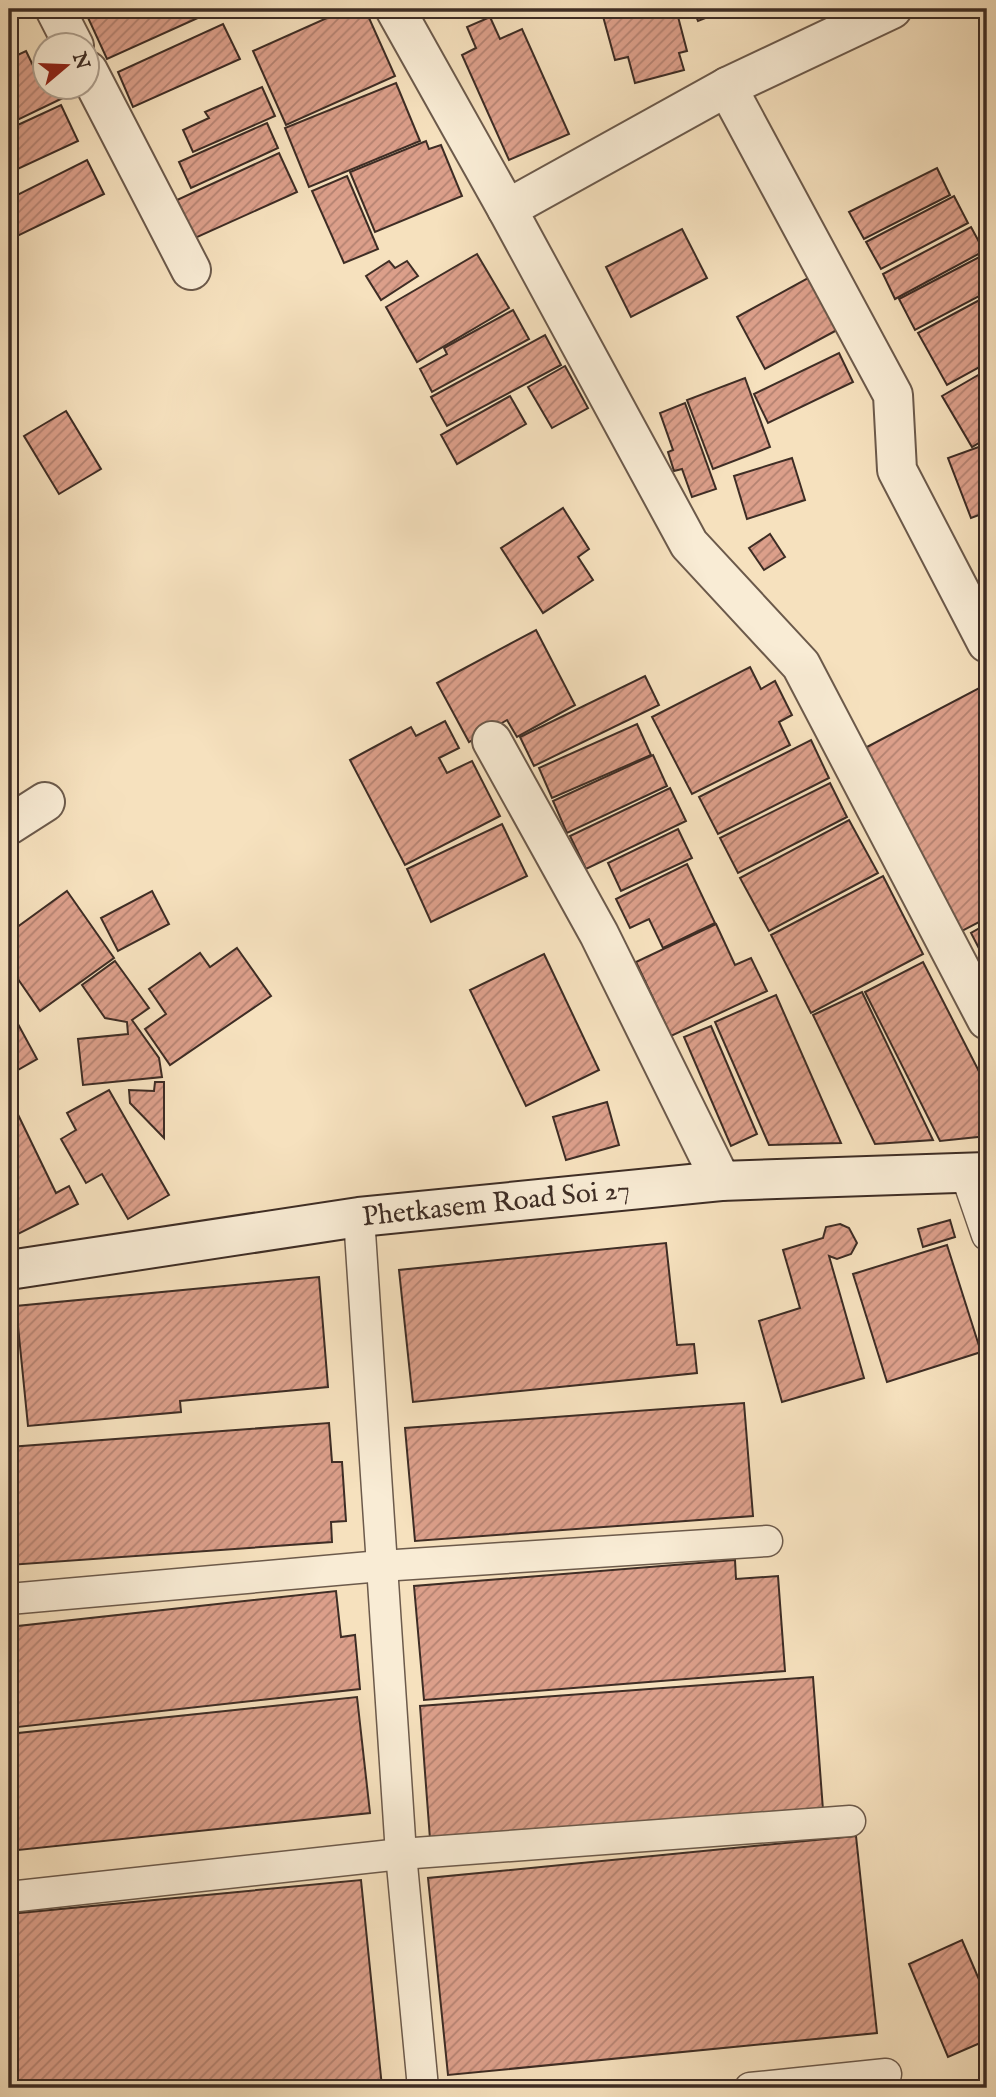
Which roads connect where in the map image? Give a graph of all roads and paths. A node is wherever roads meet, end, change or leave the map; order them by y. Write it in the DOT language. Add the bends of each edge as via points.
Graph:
graph roads {
  1 [pos="55,9"];
  2 [pos="396,9"];
  3 [pos="892,9"];
  4 [pos="67,32"];
  5 [pos="727,87"];
  6 [pos="102,98"];
  7 [pos="507,209"];
  8 [pos="191,270"];
  9 [pos="987,643"];
  10 [pos="492,741"];
  11 [pos="45,802"];
  12 [pos="9,825"];
  13 [pos="987,1020"];
  14 [pos="976,1173"];
  15 [pos="721,1181"];
  16 [pos="359,1217"];
  17 [pos="987,1235"];
  18 [pos="9,1269"];
  19 [pos="767,1541"];
  20 [pos="382,1566"];
  21 [pos="9,1598"];
  22 [pos="850,1821"];
  23 [pos="401,1854"];
  24 [pos="9,1897"];
  25 [pos="886,2074"];
  26 [pos="423,2088"];
  27 [pos="750,2088"];
  1 -- 4 [label="street"];
  2 -- 7 [label="street"];
  3 -- 5 [label="street"];
  5 -- 7 [label="street"];
  5 -- 9 [label="street" via="893,395 897,470"];
  6 -- 8 [label="street"];
  7 -- 13 [label="street" via="689,544 801,665"];
  10 -- 15 [label="street" via="599,934"];
  11 -- 12 [label="street"];
  14 -- 15 [label="street, Phetkasem Road Soi 27"];
  14 -- 17 [label="lane"];
  15 -- 16 [label="street, Phetkasem Road Soi 27"];
  16 -- 18 [label="street, Phetkasem Road Soi 27"];
  16 -- 20 [label="lane"];
  19 -- 20 [label="lane"];
  20 -- 21 [label="lane"];
  20 -- 23 [label="lane"];
  22 -- 23 [label="lane"];
  23 -- 24 [label="lane"];
  23 -- 26 [label="lane"];
  25 -- 27 [label="lane"];
}
